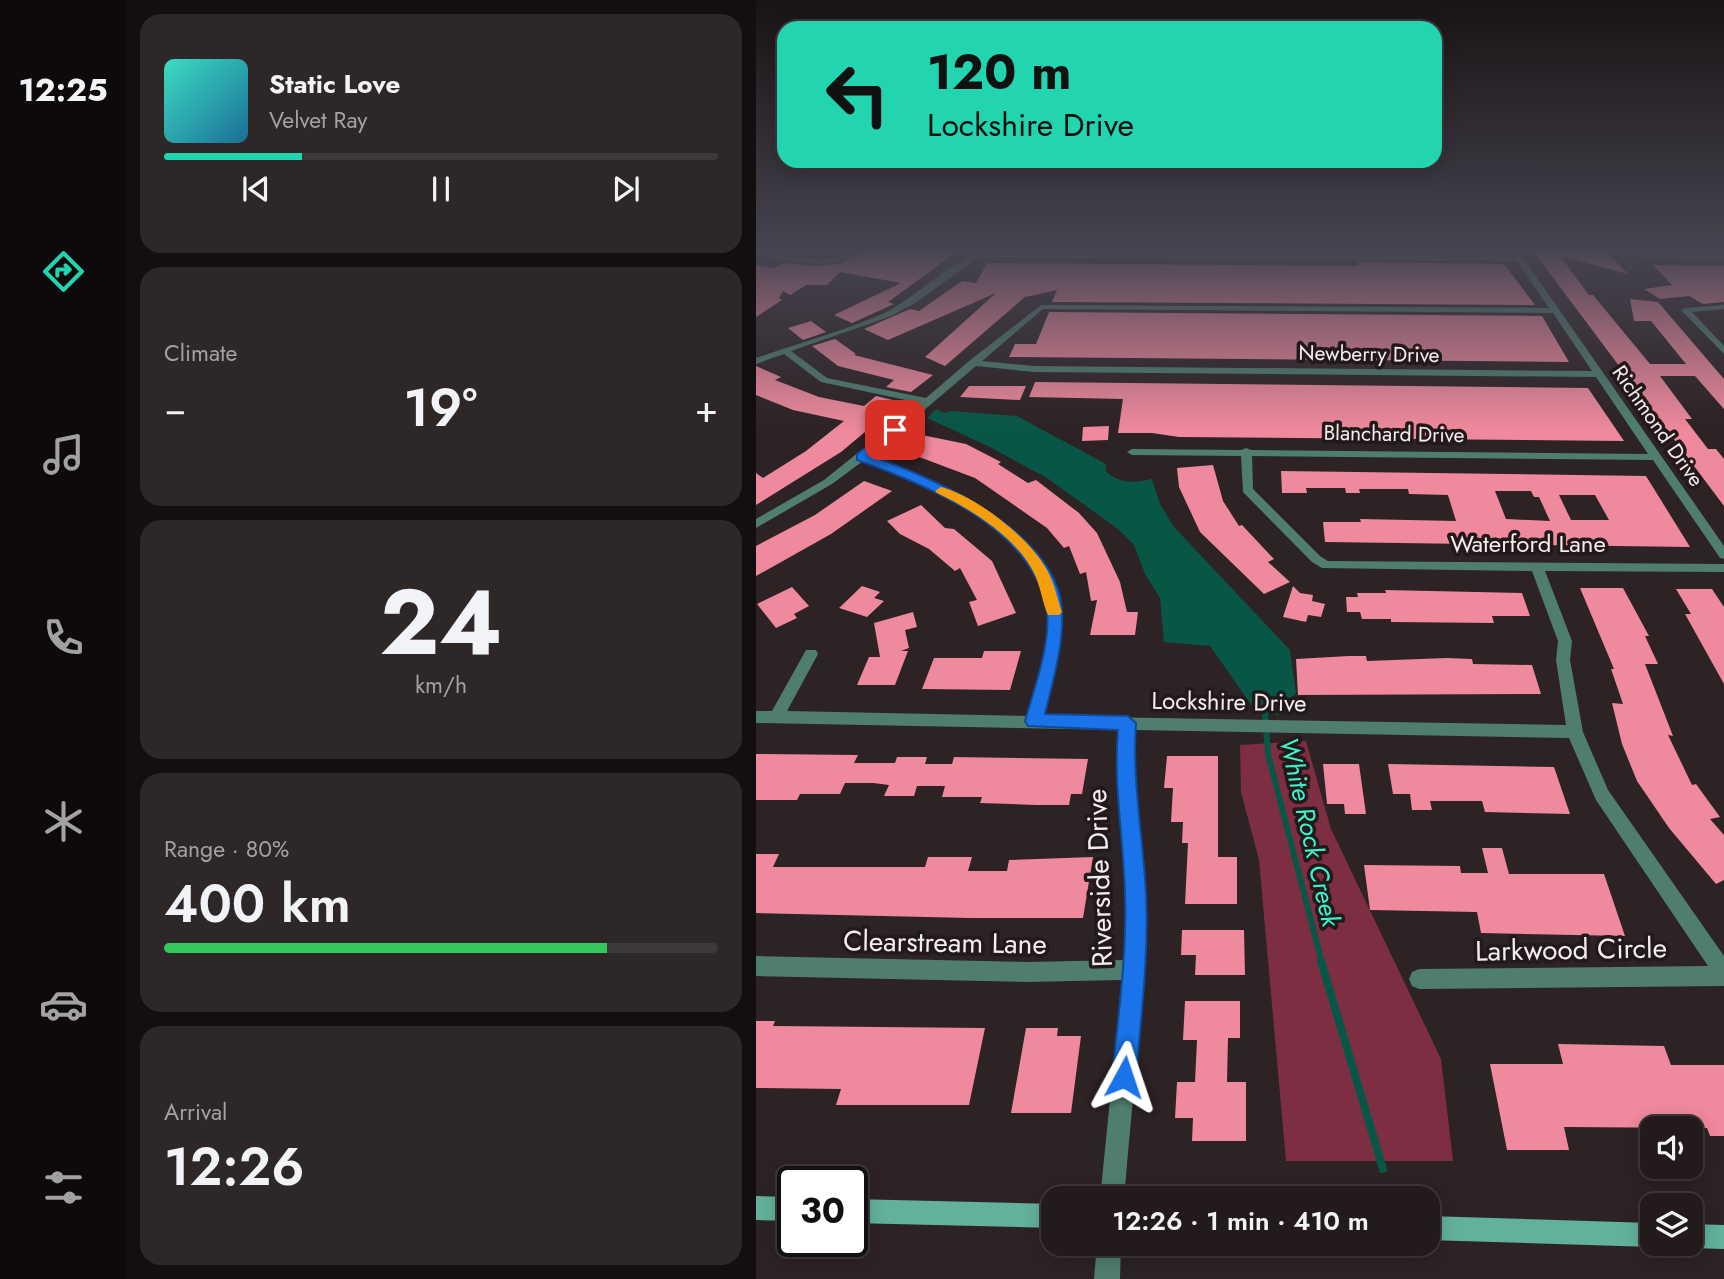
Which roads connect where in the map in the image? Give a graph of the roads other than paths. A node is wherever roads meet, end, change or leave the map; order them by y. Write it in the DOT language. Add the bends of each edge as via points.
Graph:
graph roads {
  1 [pos="894,311"];
  2 [pos="1037,311"];
  3 [pos="1515,311"];
  4 [pos="1555,311"];
  5 [pos="1688,311"];
  6 [pos="785,351"];
  7 [pos="1724,351"];
  8 [pos="756,360"];
  9 [pos="972,363"];
  10 [pos="1599,374"];
  11 [pos="929,402"];
  12 [pos="1132,452"];
  13 [pos="1246,452"];
  14 [pos="862,457"];
  15 [pos="1656,457"];
  16 [pos="756,524"];
  17 [pos="1724,555"];
  18 [pos="1536,566"];
  19 [pos="1724,568"];
  20 [pos="811,654"];
  21 [pos="756,717"];
  22 [pos="776,718"];
  23 [pos="1034,721"];
  24 [pos="1128,723"];
  25 [pos="1575,732"];
  26 [pos="756,966"];
  27 [pos="1134,970"];
  28 [pos="1724,974"];
  29 [pos="1419,979"];
  30 [pos="1113,1186"];
  31 [pos="756,1208"];
  32 [pos="777,1209"];
  33 [pos="868,1211"];
  34 [pos="1041,1216"];
  35 [pos="1440,1228"];
  36 [pos="1640,1235"];
  37 [pos="1703,1236"];
  38 [pos="1724,1237"];
  39 [pos="1108,1256"];
  40 [pos="1107,1279"];
  1 -- 6 [label="street"];
  2 -- 9 [label="street"];
  3 -- 4 [label="street"];
  4 -- 10 [label="street, Richmond Drive"];
  5 -- 7 [label="street"];
  6 -- 8 [label="street"];
  6 -- 11 [label="street" via="824,380"];
  9 -- 10 [label="street, Newberry Drive" via="1034,369"];
  9 -- 11 [label="street"];
  10 -- 15 [label="street, Richmond Drive"];
  11 -- 14 [label="street"];
  12 -- 13 [label="street, Blanchard Drive"];
  13 -- 15 [label="street, Blanchard Drive"];
  13 -- 18 [label="street, Waterford Lane" via="1248,490 1316,559 1331,566"];
  14 -- 16 [label="street"];
  14 -- 23 [label="street" via="966,502 1018,542 1034,561 1054,606 1051,657"];
  15 -- 17 [label="street, Richmond Drive"];
  18 -- 19 [label="street, Waterford Lane"];
  18 -- 25 [label="street" via="1565,641 1563,660"];
  20 -- 22 [label="street"];
  21 -- 22 [label="street, Lockshire Drive"];
  22 -- 23 [label="street, Lockshire Drive"];
  23 -- 24 [label="street, Lockshire Drive"];
  24 -- 25 [label="street, Lockshire Drive"];
  24 -- 27 [label="street, Riverside Drive" via="1124,764 1136,895"];
  25 -- 28 [label="street" via="1602,796"];
  26 -- 27 [label="street, Clearstream Lane"];
  27 -- 30 [label="street, Riverside Drive"];
  28 -- 29 [label="street, Larkwood Circle"];
  31 -- 32 [label="main road"];
  33 -- 34 [label="main road"];
  35 -- 36 [label="main road"];
  37 -- 38 [label="main road"];
  39 -- 40 [label="street"];
}
